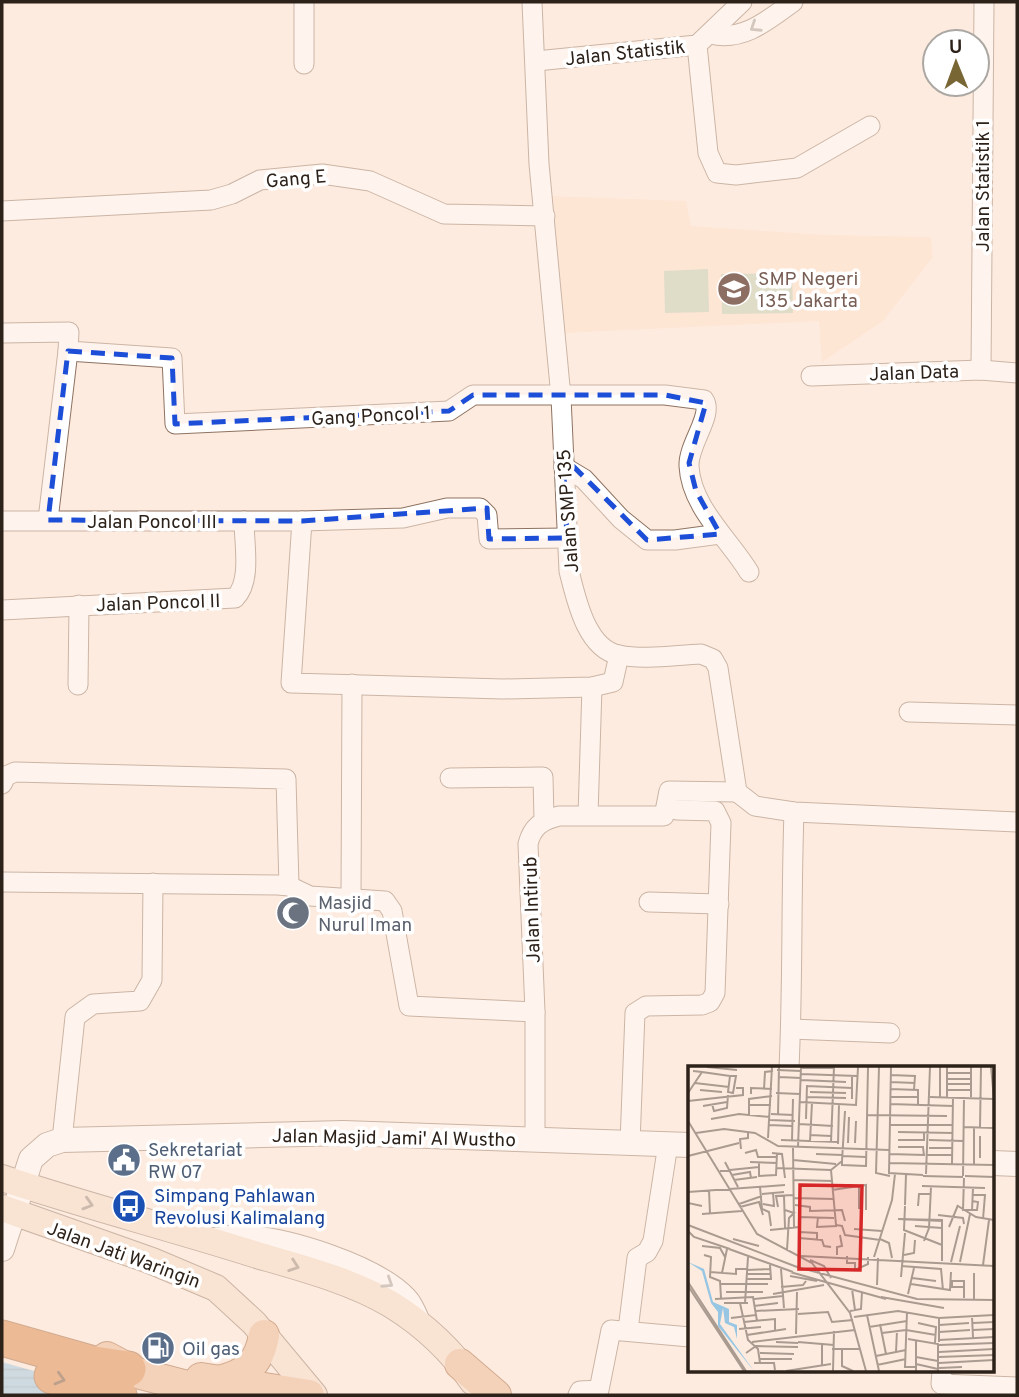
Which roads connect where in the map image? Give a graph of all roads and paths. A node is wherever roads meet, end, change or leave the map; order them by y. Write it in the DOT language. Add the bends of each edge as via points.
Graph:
graph roads {
  1 [pos="304,2"];
  2 [pos="532,2"];
  3 [pos="742,2"];
  4 [pos="793,2"];
  5 [pos="984,2"];
  6 [pos="704,39"];
  7 [pos="536,61"];
  8 [pos="304,64"];
  9 [pos="870,125"];
  10 [pos="2,211"];
  11 [pos="545,216"];
  12 [pos="2,333"];
  13 [pos="68,351"];
  14 [pos="981,370"];
  15 [pos="1017,373"];
  16 [pos="811,376"];
  17 [pos="561,397"];
  18 [pos="564,467"];
  19 [pos="48,520"];
  20 [pos="2,521"];
  21 [pos="244,521"];
  22 [pos="302,521"];
  23 [pos="720,534"];
  24 [pos="567,538"];
  25 [pos="749,572"];
  26 [pos="79,605"];
  27 [pos="2,610"];
  28 [pos="619,655"];
  29 [pos="352,684"];
  30 [pos="78,685"];
  31 [pos="592,687"];
  32 [pos="909,712"];
  33 [pos="1017,715"];
  34 [pos="450,778"];
  35 [pos="2,784"];
  36 [pos="737,792"];
  37 [pos="677,810"];
  38 [pos="794,812"];
  39 [pos="588,815"];
  40 [pos="544,819"];
  41 [pos="1017,822"];
  42 [pos="2,882"];
  43 [pos="153,883"];
  44 [pos="289,886"];
  45 [pos="351,899"];
  46 [pos="649,902"];
  47 [pos="719,904"];
  48 [pos="535,1012"];
  49 [pos="791,1029"];
  50 [pos="890,1033"];
  51 [pos="789,1066"];
  52 [pos="535,1139"];
  53 [pos="62,1140"];
  54 [pos="630,1143"];
  55 [pos="679,1144"];
  56 [pos="995,1163"];
  57 [pos="1017,1164"];
  58 [pos="12,1181"];
  59 [pos="8,1211"];
  60 [pos="2,1250"];
  61 [pos="2,1320"];
  62 [pos="628,1331"];
  63 [pos="264,1335"];
  64 [pos="688,1337"];
  65 [pos="2,1338"];
  66 [pos="2,1362"];
  67 [pos="460,1364"];
  68 [pos="942,1372"];
  69 [pos="123,1382"];
  70 [pos="1017,1387"];
  71 [pos="220,1388"];
  72 [pos="311,1395"];
  73 [pos="482,1395"];
  74 [pos="496,1395"];
  75 [pos="578,1395"];
  1 -- 8 [label="street"];
  2 -- 7 [label="street, Jalan SMP 135"];
  3 -- 6 [label="street, Jalan Statistik"];
  4 -- 6 [label="street, Jalan Statistik, one-way" via="744,34"];
  5 -- 14 [label="street, Jalan Statistik 1"];
  6 -- 7 [label="street, Jalan Statistik"];
  6 -- 9 [label="street" via="708,153 717,173 736,176 797,168"];
  7 -- 11 [label="street, Jalan SMP 135"];
  10 -- 11 [label="street, Gang E" via="211,200 268,178 322,174 370,181 444,214"];
  11 -- 17 [label="street, Jalan SMP 135"];
  12 -- 13 [label="street" via="69,332"];
  13 -- 17 [label="street, Gang Poncol 1" via="172,358 174,424 449,411 473,395"];
  13 -- 19 [label="street"];
  14 -- 15 [label="street, Jalan Data"];
  14 -- 16 [label="street, Jalan Data"];
  17 -- 18 [label="street, Jalan SMP 135"];
  17 -- 23 [label="street, Gang Poncol 1" via="664,395 704,400 707,410 693,441 690,471"];
  18 -- 23 [label="street" via="584,479 647,540"];
  18 -- 24 [label="street, Jalan SMP 135"];
  19 -- 20 [label="street, Jalan Poncol III"];
  19 -- 21 [label="street, Jalan Poncol III"];
  21 -- 22 [label="street, Jalan Poncol III"];
  21 -- 26 [label="street, Jalan Poncol II" via="245,580 235,597"];
  22 -- 24 [label="street, Jalan Poncol III" via="403,518 447,508 480,508 487,515 489,539"];
  22 -- 29 [label="street" via="291,683"];
  23 -- 25 [label="street"];
  24 -- 28 [label="street, Jalan SMP 135" via="576,598 597,642"];
  26 -- 27 [label="street, Jalan Poncol II"];
  26 -- 30 [label="street"];
  28 -- 31 [label="street" via="613,682"];
  28 -- 36 [label="street" via="701,654 713,659 730,730"];
  29 -- 31 [label="street"];
  29 -- 45 [label="street"];
  31 -- 39 [label="street"];
  32 -- 33 [label="street"];
  34 -- 40 [label="street" via="543,777"];
  35 -- 44 [label="street" via="15,772 286,779"];
  36 -- 38 [label="street" via="755,806"];
  36 -- 39 [label="street" via="669,791 664,816"];
  37 -- 47 [label="street" via="715,811 720,817"];
  38 -- 41 [label="street"];
  38 -- 49 [label="street"];
  39 -- 40 [label="street"];
  40 -- 48 [label="street, Jalan Intirub" via="530,833 528,844"];
  42 -- 43 [label="street"];
  43 -- 44 [label="street"];
  43 -- 53 [label="street" via="152,980 140,1002 93,1004 75,1017"];
  44 -- 45 [label="street" via="310,896"];
  45 -- 48 [label="street" via="389,902 408,1006"];
  46 -- 47 [label="street"];
  47 -- 54 [label="street" via="715,993 710,1002 646,1006 635,1013"];
  48 -- 52 [label="street, Jalan Intirub"];
  49 -- 50 [label="street"];
  49 -- 51 [label="street"];
  52 -- 53 [label="street, Jalan Masjid Jami' Al Wustho" via="343,1133"];
  52 -- 54 [label="street, Jalan Masjid Jami' Al Wustho"];
  53 -- 58 [label="street, Jalan Masjid Jami' Al Wustho" via="37,1152"];
  54 -- 55 [label="street, Jalan Masjid Jami' Al Wustho"];
  55 -- 62 [label="street" via="653,1241 637,1258"];
  56 -- 57 [label="street"];
  58 -- 59 [label="street, Jalan Masjid Jami' Al Wustho"];
  58 -- 67 [label="main road, Jalan Jati Waringin, one-way" via="361,1290 424,1328"];
  59 -- 60 [label="street, Jalan Masjid Jami' Al Wustho"];
  59 -- 63 [label="main road, Jalan Jati Waringin" via="216,1287"];
  61 -- 69 [label="main road" via="102,1354"];
  62 -- 64 [label="street"];
  62 -- 75 [label="street" via="611,1330 599,1390"];
  63 -- 71 [label="main road" via="261,1354 252,1367"];
  63 -- 72 [label="main road, Jalan Jati Waringin"];
  65 -- 69 [label="highway" via="94,1364"];
  66 -- 69 [label="highway, one-way"];
  67 -- 73 [label="main road, Jalan Jati Waringin"];
  67 -- 74 [label="main road"];
  68 -- 70 [label="street" via="941,1384"];
  69 -- 71 [label="main road"];
  71 -- 72 [label="main road"];
}
